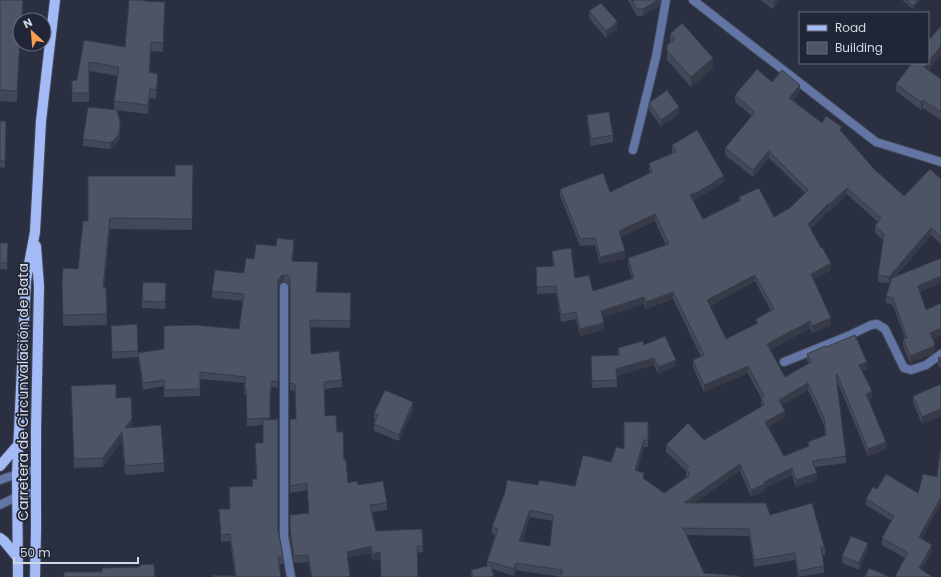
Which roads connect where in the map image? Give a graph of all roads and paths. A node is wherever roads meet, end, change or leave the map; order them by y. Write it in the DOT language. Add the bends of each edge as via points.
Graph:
graph roads {
  1 [pos="55,0"];
  2 [pos="666,0"];
  3 [pos="693,0"];
  4 [pos="633,150"];
  5 [pos="941,162"];
  6 [pos="35,232"];
  7 [pos="284,287"];
  8 [pos="941,354"];
  9 [pos="784,362"];
  10 [pos="18,445"];
  11 [pos="0,466"];
  12 [pos="36,469"];
  13 [pos="17,474"];
  14 [pos="0,480"];
  15 [pos="36,492"];
  16 [pos="18,496"];
  17 [pos="0,505"];
  18 [pos="0,538"];
  19 [pos="18,558"];
  20 [pos="18,577"];
  21 [pos="35,577"];
  22 [pos="291,577"];
  1 -- 6 [label="main road, Carretera de Circunvalación de Bata" via="41,122"];
  2 -- 4 [label="street" via="656,57"];
  3 -- 5 [label="street" via="876,142"];
  6 -- 10 [label="main road, Carretera de Circunvalación de Bata" via="26,280"];
  6 -- 12 [label="main road, Carretera de Circunvalación de Bata" via="39,286"];
  7 -- 22 [label="street" via="284,536"];
  8 -- 9 [label="street" via="926,365 910,370 904,368 884,329 877,324"];
  10 -- 11 [label="main road"];
  10 -- 13 [label="main road, Carretera de Circunvalación de Bata"];
  12 -- 13 [label="street"];
  12 -- 15 [label="main road, Carretera de Circunvalación de Bata"];
  13 -- 14 [label="street"];
  13 -- 16 [label="main road, Carretera de Circunvalación de Bata"];
  15 -- 16 [label="street"];
  15 -- 21 [label="main road, Carretera de Circunvalación de Bata"];
  16 -- 17 [label="street"];
  16 -- 19 [label="main road, Carretera de Circunvalación de Bata"];
  18 -- 19 [label="main road"];
  19 -- 20 [label="main road, Carretera de Circunvalación de Bata"];
}
